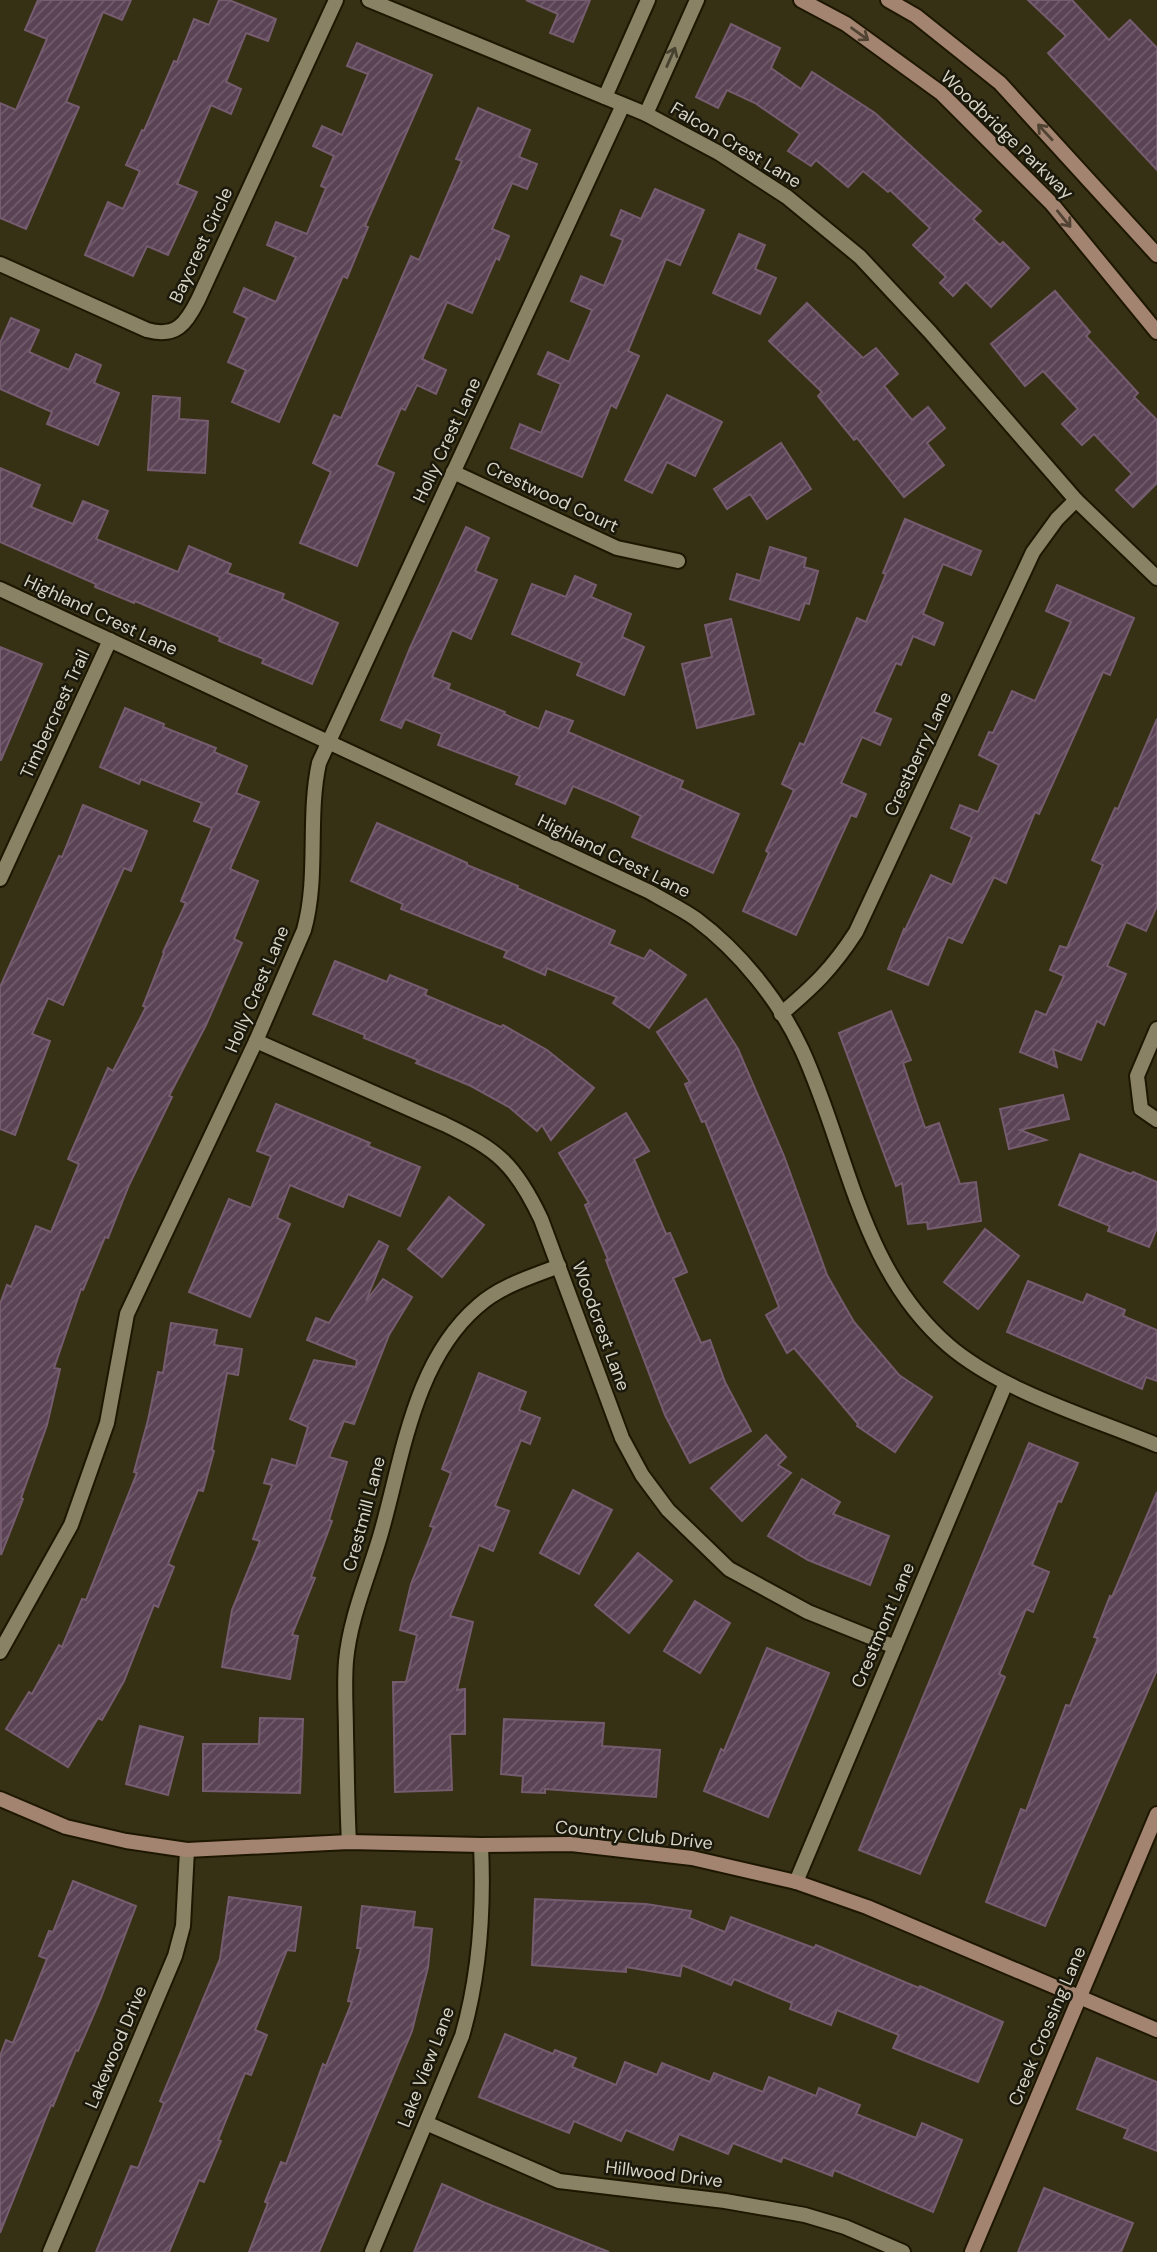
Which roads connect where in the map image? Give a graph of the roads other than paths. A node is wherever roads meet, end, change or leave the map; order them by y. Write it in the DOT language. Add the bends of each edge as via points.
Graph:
graph roads {
  1 [pos="336,0"];
  2 [pos="369,0"];
  3 [pos="648,0"];
  4 [pos="697,0"];
  5 [pos="800,0"];
  6 [pos="888,0"];
  7 [pos="605,97"];
  8 [pos="623,105"];
  9 [pos="646,114"];
  10 [pos="1157,255"];
  11 [pos="0,264"];
  12 [pos="1157,332"];
  13 [pos="453,472"];
  14 [pos="1076,500"];
  15 [pos="678,561"];
  16 [pos="1157,578"];
  17 [pos="0,589"];
  18 [pos="110,640"];
  19 [pos="328,743"];
  20 [pos="0,879"];
  21 [pos="781,1014"];
  22 [pos="1157,1029"];
  23 [pos="256,1041"];
  24 [pos="1157,1120"];
  25 [pos="559,1266"];
  26 [pos="1006,1383"];
  27 [pos="1157,1445"];
  28 [pos="895,1647"];
  29 [pos="0,1652"];
  30 [pos="0,1799"];
  31 [pos="1157,1814"];
  32 [pos="349,1842"];
  33 [pos="481,1845"];
  34 [pos="187,1850"];
  35 [pos="796,1882"];
  36 [pos="1080,1998"];
  37 [pos="1157,2030"];
  38 [pos="426,2123"];
  39 [pos="50,2252"];
  40 [pos="372,2252"];
  41 [pos="903,2252"];
  42 [pos="972,2252"];
  1 -- 11 [label="street, Baycrest Circle" via="198,300 181,326 169,332 147,330"];
  2 -- 7 [label="street, Falcon Crest Lane"];
  3 -- 7 [label="street"];
  9 -- 4 [label="street, one-way"];
  5 -- 12 [label="street, Woodbridge Parkway, one-way" via="846,24 941,93 1052,204"];
  10 -- 6 [label="street, Woodbridge Parkway, one-way" via="1000,83 916,16"];
  7 -- 8 [label="street, Falcon Crest Lane"];
  8 -- 9 [label="street, Falcon Crest Lane"];
  8 -- 13 [label="street, Holly Crest Lane"];
  9 -- 14 [label="street, Falcon Crest Lane" via="754,174 860,257"];
  13 -- 15 [label="street, Crestwood Court" via="617,548"];
  13 -- 19 [label="street, Holly Crest Lane"];
  14 -- 16 [label="street, Falcon Crest Lane"];
  14 -- 21 [label="street, Crestberry Lane" via="1033,552 856,932 833,967"];
  17 -- 18 [label="street, Highland Crest Lane"];
  18 -- 19 [label="street, Highland Crest Lane"];
  18 -- 20 [label="street, Timbercrest Trail"];
  19 -- 21 [label="street, Highland Crest Lane" via="650,892 696,919 758,979"];
  19 -- 23 [label="street, Holly Crest Lane" via="313,791 308,914"];
  21 -- 26 [label="street, Highland Crest Lane" via="801,1049 870,1237 893,1281 949,1346"];
  22 -- 24 [label="street" via="1137,1076 1141,1109"];
  23 -- 25 [label="street, Woodcrest Lane" via="444,1124 498,1154 527,1190"];
  23 -- 29 [label="street, Holly Crest Lane" via="127,1314 107,1423 71,1525"];
  25 -- 28 [label="street, Woodcrest Lane" via="622,1438 668,1510 729,1569 808,1612"];
  25 -- 32 [label="street, Crestmill Lane" via="494,1293 476,1307 444,1346 418,1399 350,1632 345,1695"];
  26 -- 27 [label="street, Highland Crest Lane"];
  26 -- 28 [label="street, Crestmont Lane"];
  28 -- 35 [label="street, Crestmont Lane"];
  30 -- 34 [label="street, Country Club Drive" via="66,1827"];
  31 -- 36 [label="street, Creek Crossing Lane"];
  32 -- 33 [label="street, Country Club Drive"];
  32 -- 34 [label="street, Country Club Drive"];
  33 -- 35 [label="street, Country Club Drive" via="571,1844 655,1853"];
  33 -- 38 [label="street, Lake View Lane" via="481,1910 471,2004"];
  34 -- 39 [label="street, Lakewood Drive" via="183,1926 175,1956"];
  35 -- 36 [label="street, Country Club Drive" via="867,1907"];
  36 -- 37 [label="street, Country Club Drive"];
  36 -- 42 [label="street, Creek Crossing Lane"];
  38 -- 40 [label="street, Lake View Lane"];
  38 -- 41 [label="street, Hillwood Drive" via="559,2181 793,2213 845,2227"];
}
